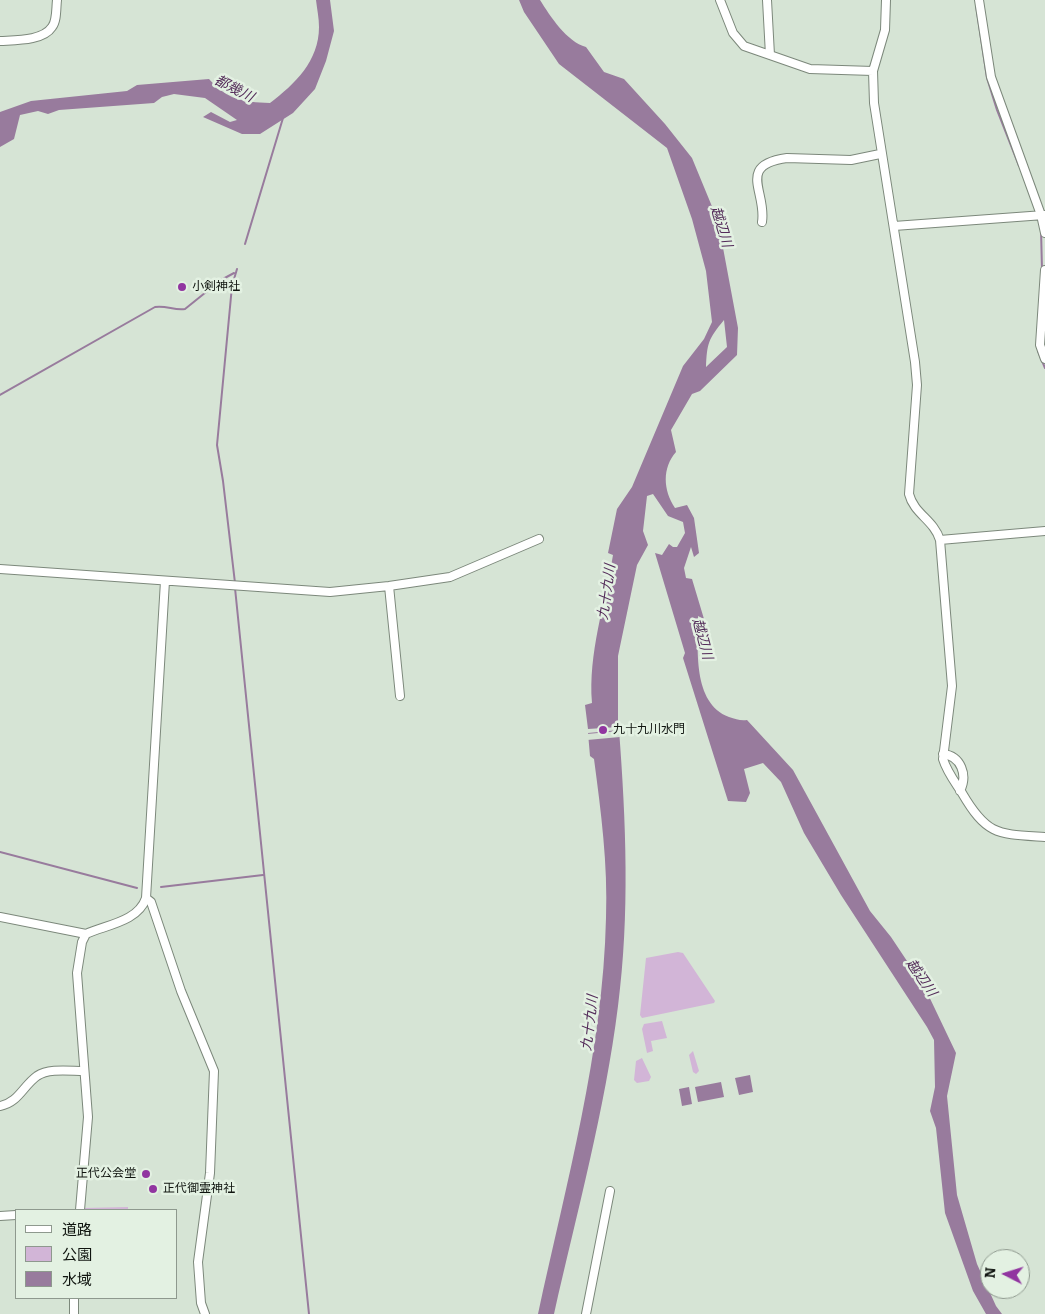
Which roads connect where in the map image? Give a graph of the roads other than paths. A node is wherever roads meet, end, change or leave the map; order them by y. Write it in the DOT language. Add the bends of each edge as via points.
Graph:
graph roads {
  1 [pos="57,0"];
  2 [pos="720,0"];
  3 [pos="767,0"];
  4 [pos="886,0"];
  5 [pos="979,0"];
  6 [pos="0,41"];
  7 [pos="770,55"];
  8 [pos="873,71"];
  9 [pos="880,154"];
  10 [pos="1040,215"];
  11 [pos="762,222"];
  12 [pos="894,226"];
  13 [pos="1045,233"];
  14 [pos="1045,270"];
  15 [pos="1045,359"];
  16 [pos="1045,531"];
  17 [pos="539,539"];
  18 [pos="940,540"];
  19 [pos="0,569"];
  20 [pos="164,581"];
  21 [pos="389,586"];
  22 [pos="400,696"];
  23 [pos="943,754"];
  24 [pos="960,791"];
  25 [pos="1045,837"];
  26 [pos="146,898"];
  27 [pos="0,917"];
  28 [pos="86,934"];
  29 [pos="84,1071"];
  30 [pos="0,1106"];
  31 [pos="610,1191"];
  32 [pos="80,1209"];
  33 [pos="15,1215"];
  34 [pos="0,1216"];
  35 [pos="74,1299"];
  36 [pos="74,1314"];
  37 [pos="205,1314"];
  38 [pos="586,1314"];
  1 -- 6 [label="street" via="54,25 48,31 31,38"];
  2 -- 7 [label="street" via="724,15 740,43"];
  3 -- 7 [label="street"];
  4 -- 8 [label="street" via="885,30"];
  5 -- 10 [label="street" via="991,77"];
  7 -- 8 [label="street" via="810,69"];
  8 -- 9 [label="street"];
  9 -- 11 [label="street" via="851,160 787,158 765,166 756,174"];
  9 -- 12 [label="street"];
  10 -- 12 [label="street"];
  10 -- 13 [label="street"];
  12 -- 18 [label="street" via="915,362 909,494 915,508 935,527"];
  14 -- 15 [label="street" via="1040,345"];
  16 -- 18 [label="street"];
  17 -- 21 [label="street" via="450,576"];
  18 -- 23 [label="street" via="952,686"];
  19 -- 20 [label="street"];
  20 -- 21 [label="street" via="318,592"];
  20 -- 26 [label="street"];
  21 -- 22 [label="street"];
  23 -- 24 [label="street" via="946,768"];
  23 -- 24 [label="street" via="960,763 963,778"];
  24 -- 25 [label="street" via="986,827 1006,834"];
  26 -- 28 [label="street" via="134,914"];
  26 -- 37 [label="street" via="151,902 181,991 214,1071 210,1173 198,1262"];
  27 -- 28 [label="street"];
  28 -- 29 [label="street" via="77,973"];
  29 -- 30 [label="street" via="38,1075 16,1100"];
  29 -- 32 [label="street" via="88,1129"];
  31 -- 38 [label="street"];
  33 -- 34 [label="street"];
  35 -- 36 [label="street"];
}
